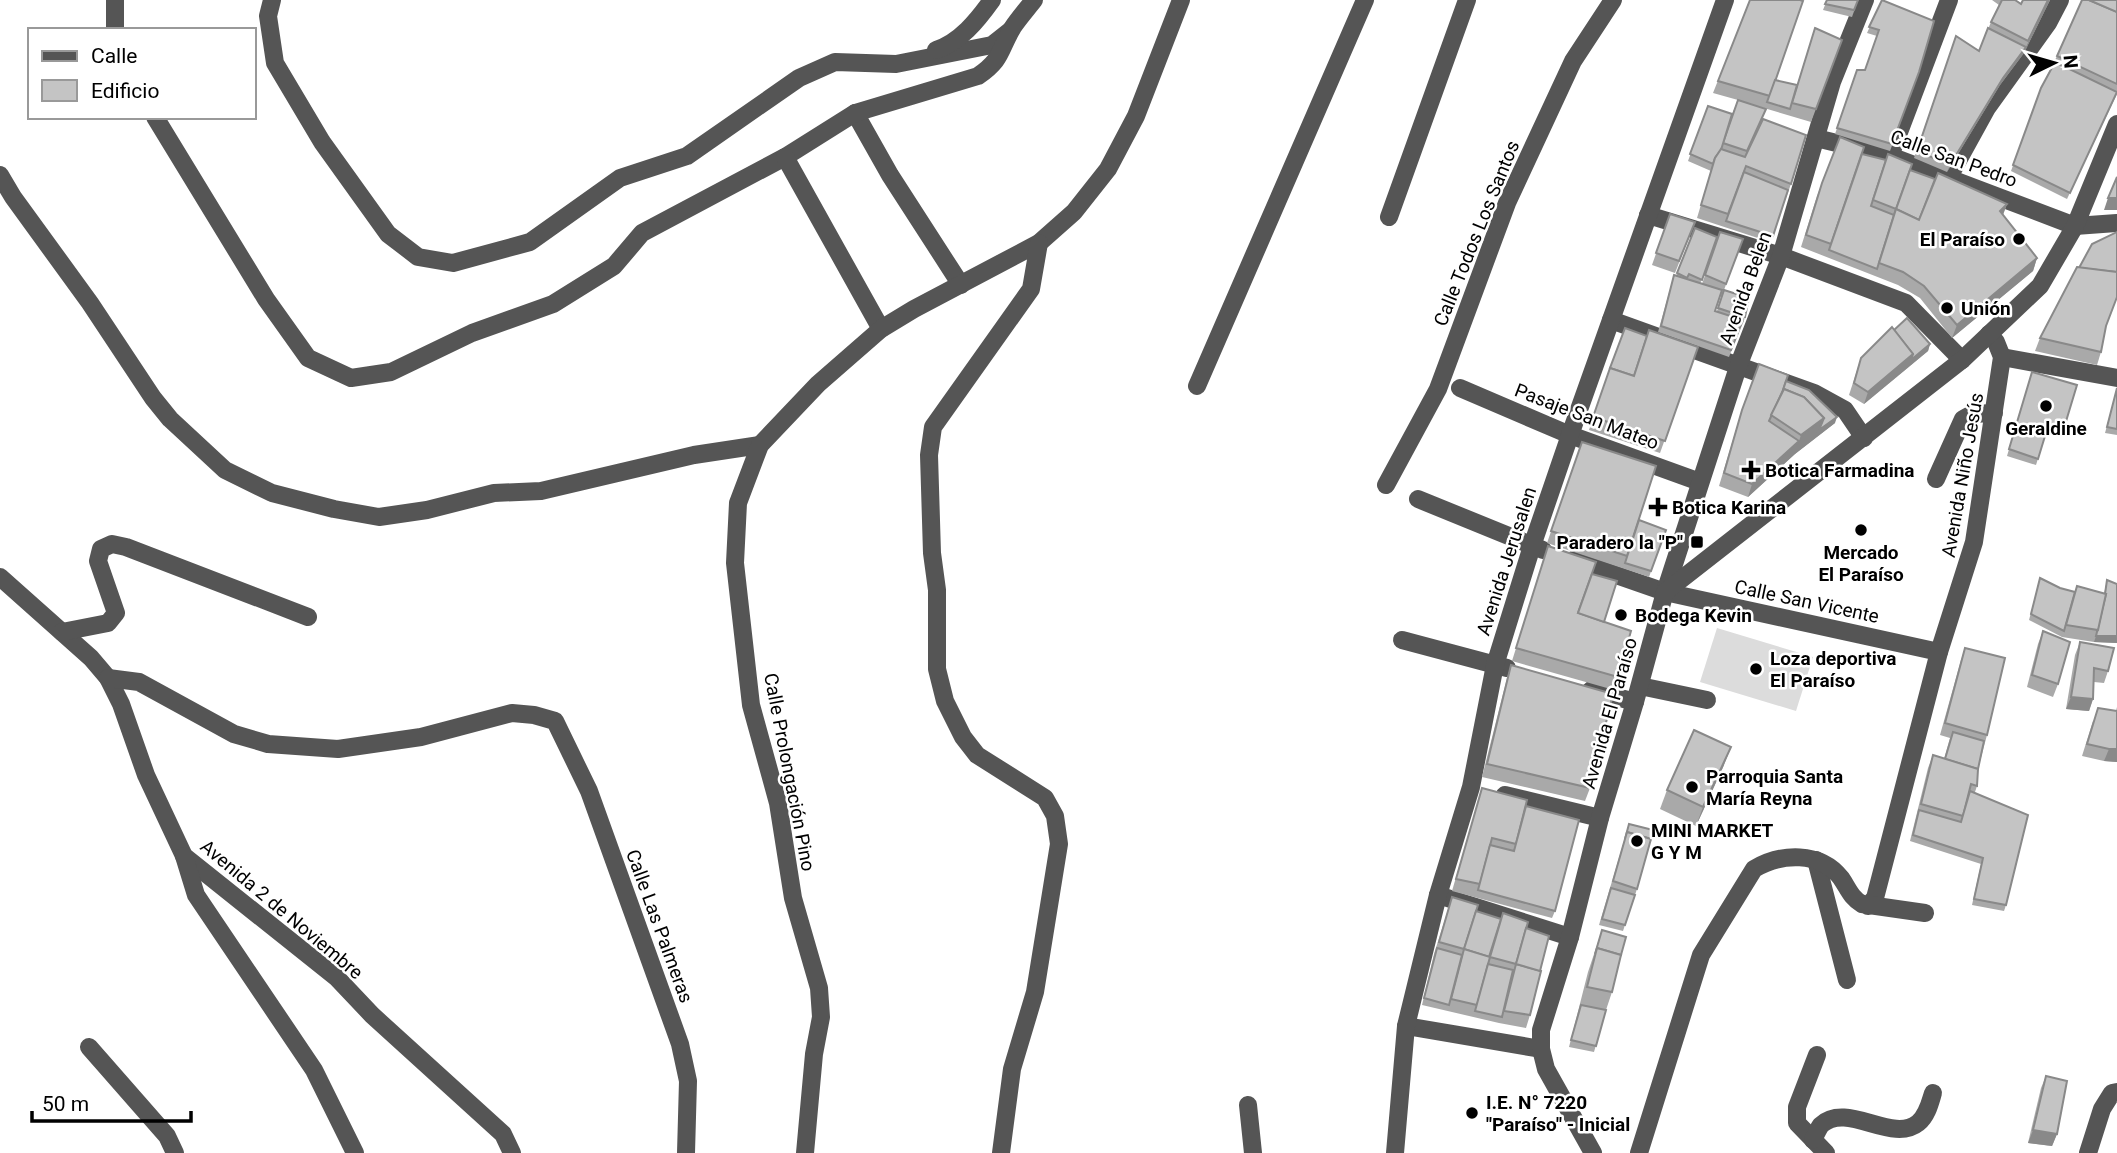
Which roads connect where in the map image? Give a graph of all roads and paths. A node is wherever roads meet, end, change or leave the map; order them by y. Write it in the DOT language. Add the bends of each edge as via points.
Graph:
graph roads {
  1 [pos="115,0"];
  2 [pos="272,0"];
  3 [pos="992,0"];
  4 [pos="1034,0"];
  5 [pos="1181,0"];
  6 [pos="1365,0"];
  7 [pos="1467,0"];
  8 [pos="1613,0"];
  9 [pos="1725,0"];
  10 [pos="1865,0"];
  11 [pos="1949,0"];
  12 [pos="2060,0"];
  13 [pos="115,28"];
  14 [pos="1012,29"];
  15 [pos="896,64"];
  16 [pos="855,113"];
  17 [pos="156,119"];
  18 [pos="2117,124"];
  19 [pos="1816,138"];
  20 [pos="1889,156"];
  21 [pos="785,157"];
  22 [pos="0,175"];
  23 [pos="1949,177"];
  24 [pos="1648,215"];
  25 [pos="1389,217"];
  26 [pos="2117,223"];
  27 [pos="2074,226"];
  28 [pos="1039,243"];
  29 [pos="1781,256"];
  30 [pos="961,285"];
  31 [pos="1611,320"];
  32 [pos="881,329"];
  33 [pos="1989,334"];
  34 [pos="2002,357"];
  35 [pos="1962,360"];
  36 [pos="1739,364"];
  37 [pos="2117,378"];
  38 [pos="1197,386"];
  39 [pos="1460,388"];
  40 [pos="1994,413"];
  41 [pos="1570,435"];
  42 [pos="1864,438"];
  43 [pos="760,446"];
  44 [pos="1936,479"];
  45 [pos="1700,482"];
  46 [pos="1386,485"];
  47 [pos="1418,499"];
  48 [pos="1532,546"];
  49 [pos="0,577"];
  50 [pos="1665,592"];
  51 [pos="308,617"];
  52 [pos="62,632"];
  53 [pos="1402,640"];
  54 [pos="1939,652"];
  55 [pos="1495,665"];
  56 [pos="1521,671"];
  57 [pos="108,678"];
  58 [pos="1572,685"];
  59 [pos="1637,694"];
  60 [pos="1707,700"];
  61 [pos="1471,787"];
  62 [pos="1600,818"];
  63 [pos="184,856"];
  64 [pos="1816,860"];
  65 [pos="1438,895"];
  66 [pos="1868,906"];
  67 [pos="1925,913"];
  68 [pos="1570,937"];
  69 [pos="1847,980"];
  70 [pos="1406,1026"];
  71 [pos="89,1047"];
  72 [pos="1541,1049"];
  73 [pos="1817,1055"];
  74 [pos="1933,1093"];
  75 [pos="2115,1093"];
  76 [pos="1248,1105"];
  77 [pos="1820,1147"];
  78 [pos="1590,1152"];
  79 [pos="175,1153"];
  80 [pos="355,1153"];
  81 [pos="512,1153"];
  82 [pos="686,1153"];
  83 [pos="805,1153"];
  84 [pos="1002,1153"];
  85 [pos="1252,1153"];
  86 [pos="1395,1153"];
  87 [pos="1639,1153"];
  88 [pos="2088,1153"];
  1 -- 13 [label="street"];
  2 -- 15 [label="street" via="268,16 275,63 322,142 388,234 418,257 453,263 530,242 620,178 687,156 799,78 835,62"];
  3 -- 15 [label="street" via="977,21 948,46"];
  4 -- 14 [label="street"];
  5 -- 28 [label="street, Calle Prolongación Pino" via="1136,116 1108,169 1074,212"];
  6 -- 38 [label="street"];
  7 -- 25 [label="street"];
  8 -- 46 [label="street, Calle Todos Los Santos" via="1567,72 1507,203 1438,389"];
  9 -- 24 [label="street, Avenida Jerusalen"];
  10 -- 19 [label="street, Avenida Belen" via="1832,82"];
  11 -- 20 [label="street"];
  12 -- 23 [label="street" via="1987,108"];
  14 -- 15 [label="street" via="992,45"];
  14 -- 16 [label="street" via="993,66 978,76"];
  16 -- 21 [label="street"];
  16 -- 30 [label="street"];
  17 -- 21 [label="street" via="265,299 308,358 351,378 391,372 472,332 553,304 614,266 642,233"];
  18 -- 27 [label="street"];
  19 -- 20 [label="street, Calle San Pedro"];
  19 -- 29 [label="street, Avenida Belen"];
  20 -- 23 [label="street, Calle San Pedro"];
  21 -- 32 [label="street"];
  22 -- 43 [label="street" via="152,398 225,470 272,493 379,517 494,493 541,491 694,455"];
  23 -- 27 [label="street, Calle San Pedro"];
  24 -- 29 [label="street"];
  24 -- 31 [label="street, Avenida Jerusalen"];
  26 -- 27 [label="street"];
  27 -- 33 [label="street" via="2040,286"];
  28 -- 30 [label="street, Calle Prolongación Pino"];
  28 -- 84 [label="street" via="1031,289 933,427 929,455 937,669 945,701 977,755 1045,798 1055,816 1059,844 1035,992 1012,1069"];
  29 -- 35 [label="street" via="1906,303"];
  29 -- 36 [label="street, Avenida Belen"];
  30 -- 32 [label="street, Calle Prolongación Pino"];
  31 -- 36 [label="street"];
  31 -- 41 [label="street, Avenida Jerusalen"];
  32 -- 43 [label="street, Calle Prolongación Pino" via="818,384"];
  33 -- 34 [label="street"];
  33 -- 35 [label="street"];
  34 -- 37 [label="street"];
  34 -- 40 [label="street, Avenida Niño Jesús"];
  35 -- 42 [label="street"];
  36 -- 42 [label="street" via="1845,410"];
  36 -- 45 [label="street, Avenida Belen"];
  39 -- 41 [label="street, Pasaje San Mateo"];
  40 -- 44 [label="street" via="1963,419"];
  40 -- 54 [label="street, Avenida Niño Jesús" via="1974,542"];
  41 -- 45 [label="street, Pasaje San Mateo"];
  41 -- 48 [label="street, Avenida Jerusalen"];
  42 -- 50 [label="street"];
  43 -- 83 [label="street, Calle Prolongación Pino" via="738,503 735,563 751,705 778,803 793,898 819,988 821,1017"];
  45 -- 50 [label="street, Avenida Belen"];
  47 -- 48 [label="street, Calle San Vicente"];
  48 -- 50 [label="street, Calle San Vicente"];
  48 -- 55 [label="street, Avenida Jerusalen"];
  49 -- 52 [label="street, Avenida 2 de Noviembre"];
  50 -- 54 [label="street, Calle San Vicente"];
  50 -- 59 [label="street, Avenida El Paraíso"];
  51 -- 52 [label="street" via="112,544 101,549 98,561 116,613 108,623"];
  52 -- 57 [label="street, Avenida 2 de Noviembre"];
  53 -- 55 [label="street"];
  54 -- 66 [label="street, Avenida Niño Jesús" via="1875,898"];
  55 -- 56 [label="street"];
  55 -- 61 [label="street, Avenida Jerusalen"];
  57 -- 63 [label="street, Avenida 2 de Noviembre"];
  57 -- 82 [label="street, Calle Las Palmeras" via="139,682 234,734 268,744 338,749 421,737 512,713 555,721 589,790 680,1044 688,1081"];
  58 -- 59 [label="street"];
  59 -- 60 [label="street"];
  59 -- 62 [label="street, Avenida El Paraíso"];
  61 -- 62 [label="street"];
  61 -- 65 [label="street, Avenida Jerusalen"];
  62 -- 68 [label="street, Avenida El Paraíso"];
  63 -- 80 [label="street" via="196,895 314,1070"];
  63 -- 81 [label="street, Avenida 2 de Noviembre" via="337,978 503,1134"];
  64 -- 66 [label="street" via="1829,865 1854,899"];
  64 -- 69 [label="street"];
  64 -- 87 [label="street" via="1792,857 1754,869 1701,955"];
  65 -- 68 [label="street"];
  65 -- 70 [label="street, Avenida Jerusalen"];
  66 -- 67 [label="street"];
  68 -- 72 [label="street, Avenida El Paraíso" via="1541,1030"];
  70 -- 72 [label="street"];
  70 -- 86 [label="street, Avenida Jerusalen"];
  71 -- 79 [label="street" via="167,1136"];
  72 -- 78 [label="street, Avenida El Paraíso" via="1546,1069"];
  73 -- 77 [label="street" via="1797,1107 1797,1122"];
  74 -- 77 [label="street" via="1917,1124 1895,1129 1839,1117 1821,1125"];
  75 -- 88 [label="street" via="2102,1109"];
  76 -- 85 [label="street"];
}
